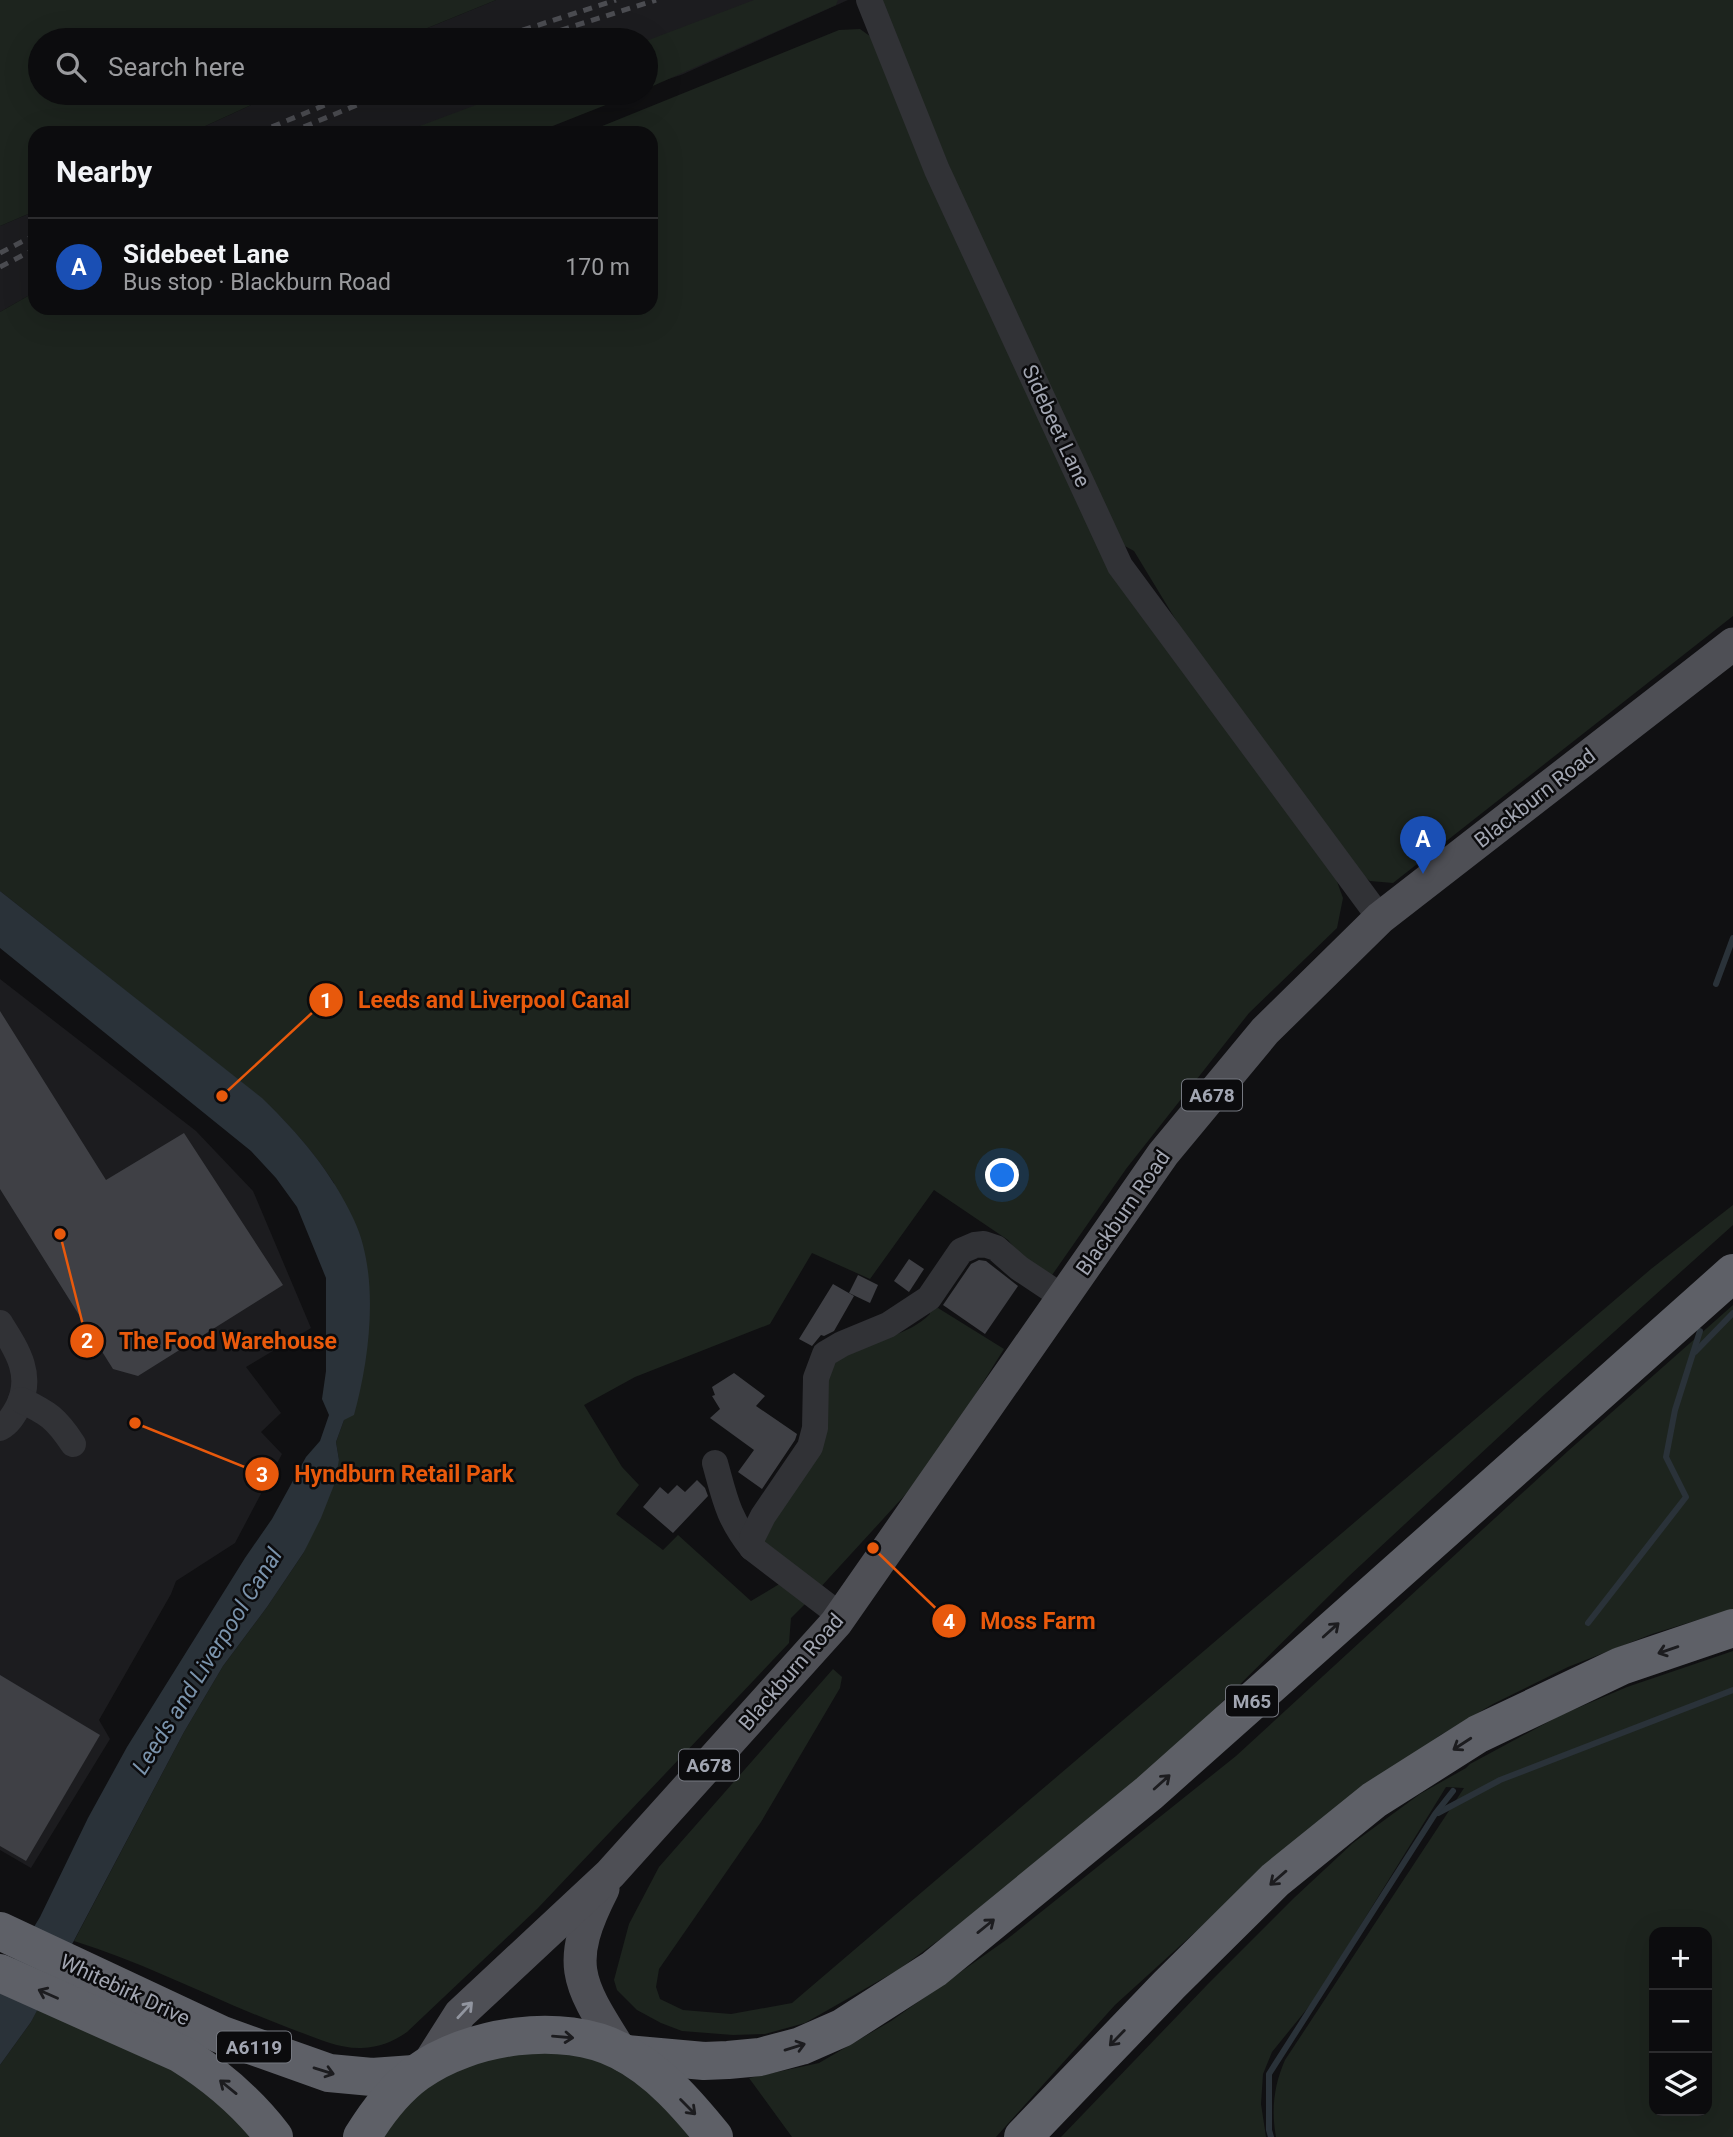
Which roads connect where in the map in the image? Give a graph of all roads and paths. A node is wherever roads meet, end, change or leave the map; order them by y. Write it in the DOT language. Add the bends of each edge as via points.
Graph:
graph roads {
  1 [pos="869,0"];
  2 [pos="1733,644"];
  3 [pos="1380,918"];
  4 [pos="1733,1273"];
  5 [pos="1064,1298"];
  6 [pos="0,1323"];
  7 [pos="21,1399"];
  8 [pos="0,1428"];
  9 [pos="73,1444"];
  10 [pos="715,1463"];
  11 [pos="752,1548"];
  12 [pos="841,1616"];
  13 [pos="1733,1628"];
  14 [pos="610,1874"];
  15 [pos="0,1931"];
  16 [pos="0,1973"];
  17 [pos="100,1997"];
  18 [pos="623,2052"];
  19 [pos="420,2070"];
  20 [pos="274,2137"];
  21 [pos="362,2137"];
  22 [pos="714,2137"];
  23 [pos="1023,2137"];
  1 -- 3 [label="street, Sidebeet Lane" via="937,170 1120,566"];
  2 -- 3 [label="main road, Blackburn Road / A678"];
  3 -- 5 [label="main road, Blackburn Road / A678" via="1239,1062 1163,1154"];
  18 -- 4 [label="highway, M65, one-way" via="704,2061 760,2057 842,2028 934,1969 1149,1793"];
  5 -- 11 [label="street" via="996,1248 975,1245 961,1251 929,1297 888,1325 825,1354 816,1378 810,1447 755,1530"];
  5 -- 12 [label="main road, Blackburn Road / A678"];
  6 -- 7 [label="street" via="25,1371"];
  7 -- 8 [label="street" via="8,1423"];
  7 -- 9 [label="street" via="61,1424"];
  10 -- 11 [label="street" via="736,1528"];
  11 -- 12 [label="street"];
  12 -- 14 [label="main road, Blackburn Road / A678"];
  13 -- 23 [label="highway, one-way" via="1621,1666 1478,1734 1374,1800 1275,1880"];
  14 -- 18 [label="main road, Blackburn Road / A678" via="590,1913 579,1962 586,1993"];
  19 -- 14 [label="main road, Blackburn Road / A678, one-way" via="460,2014"];
  15 -- 17 [label="highway, Whitebirk Drive / A6119"];
  17 -- 16 [label="highway, Whitebirk Drive / A6119, one-way"];
  17 -- 19 [label="highway, Whitebirk Drive / A6119, one-way" via="329,2073 372,2077"];
  20 -- 17 [label="highway, Whitebirk Drive / A6119, one-way" via="237,2094"];
  19 -- 18 [label="highway, A678, one-way" via="468,2048 524,2036 587,2039"];
  18 -- 22 [label="highway, A678, one-way" via="655,2075"];
  19 -- 21 [label="highway, A678" via="391,2097"];
}
